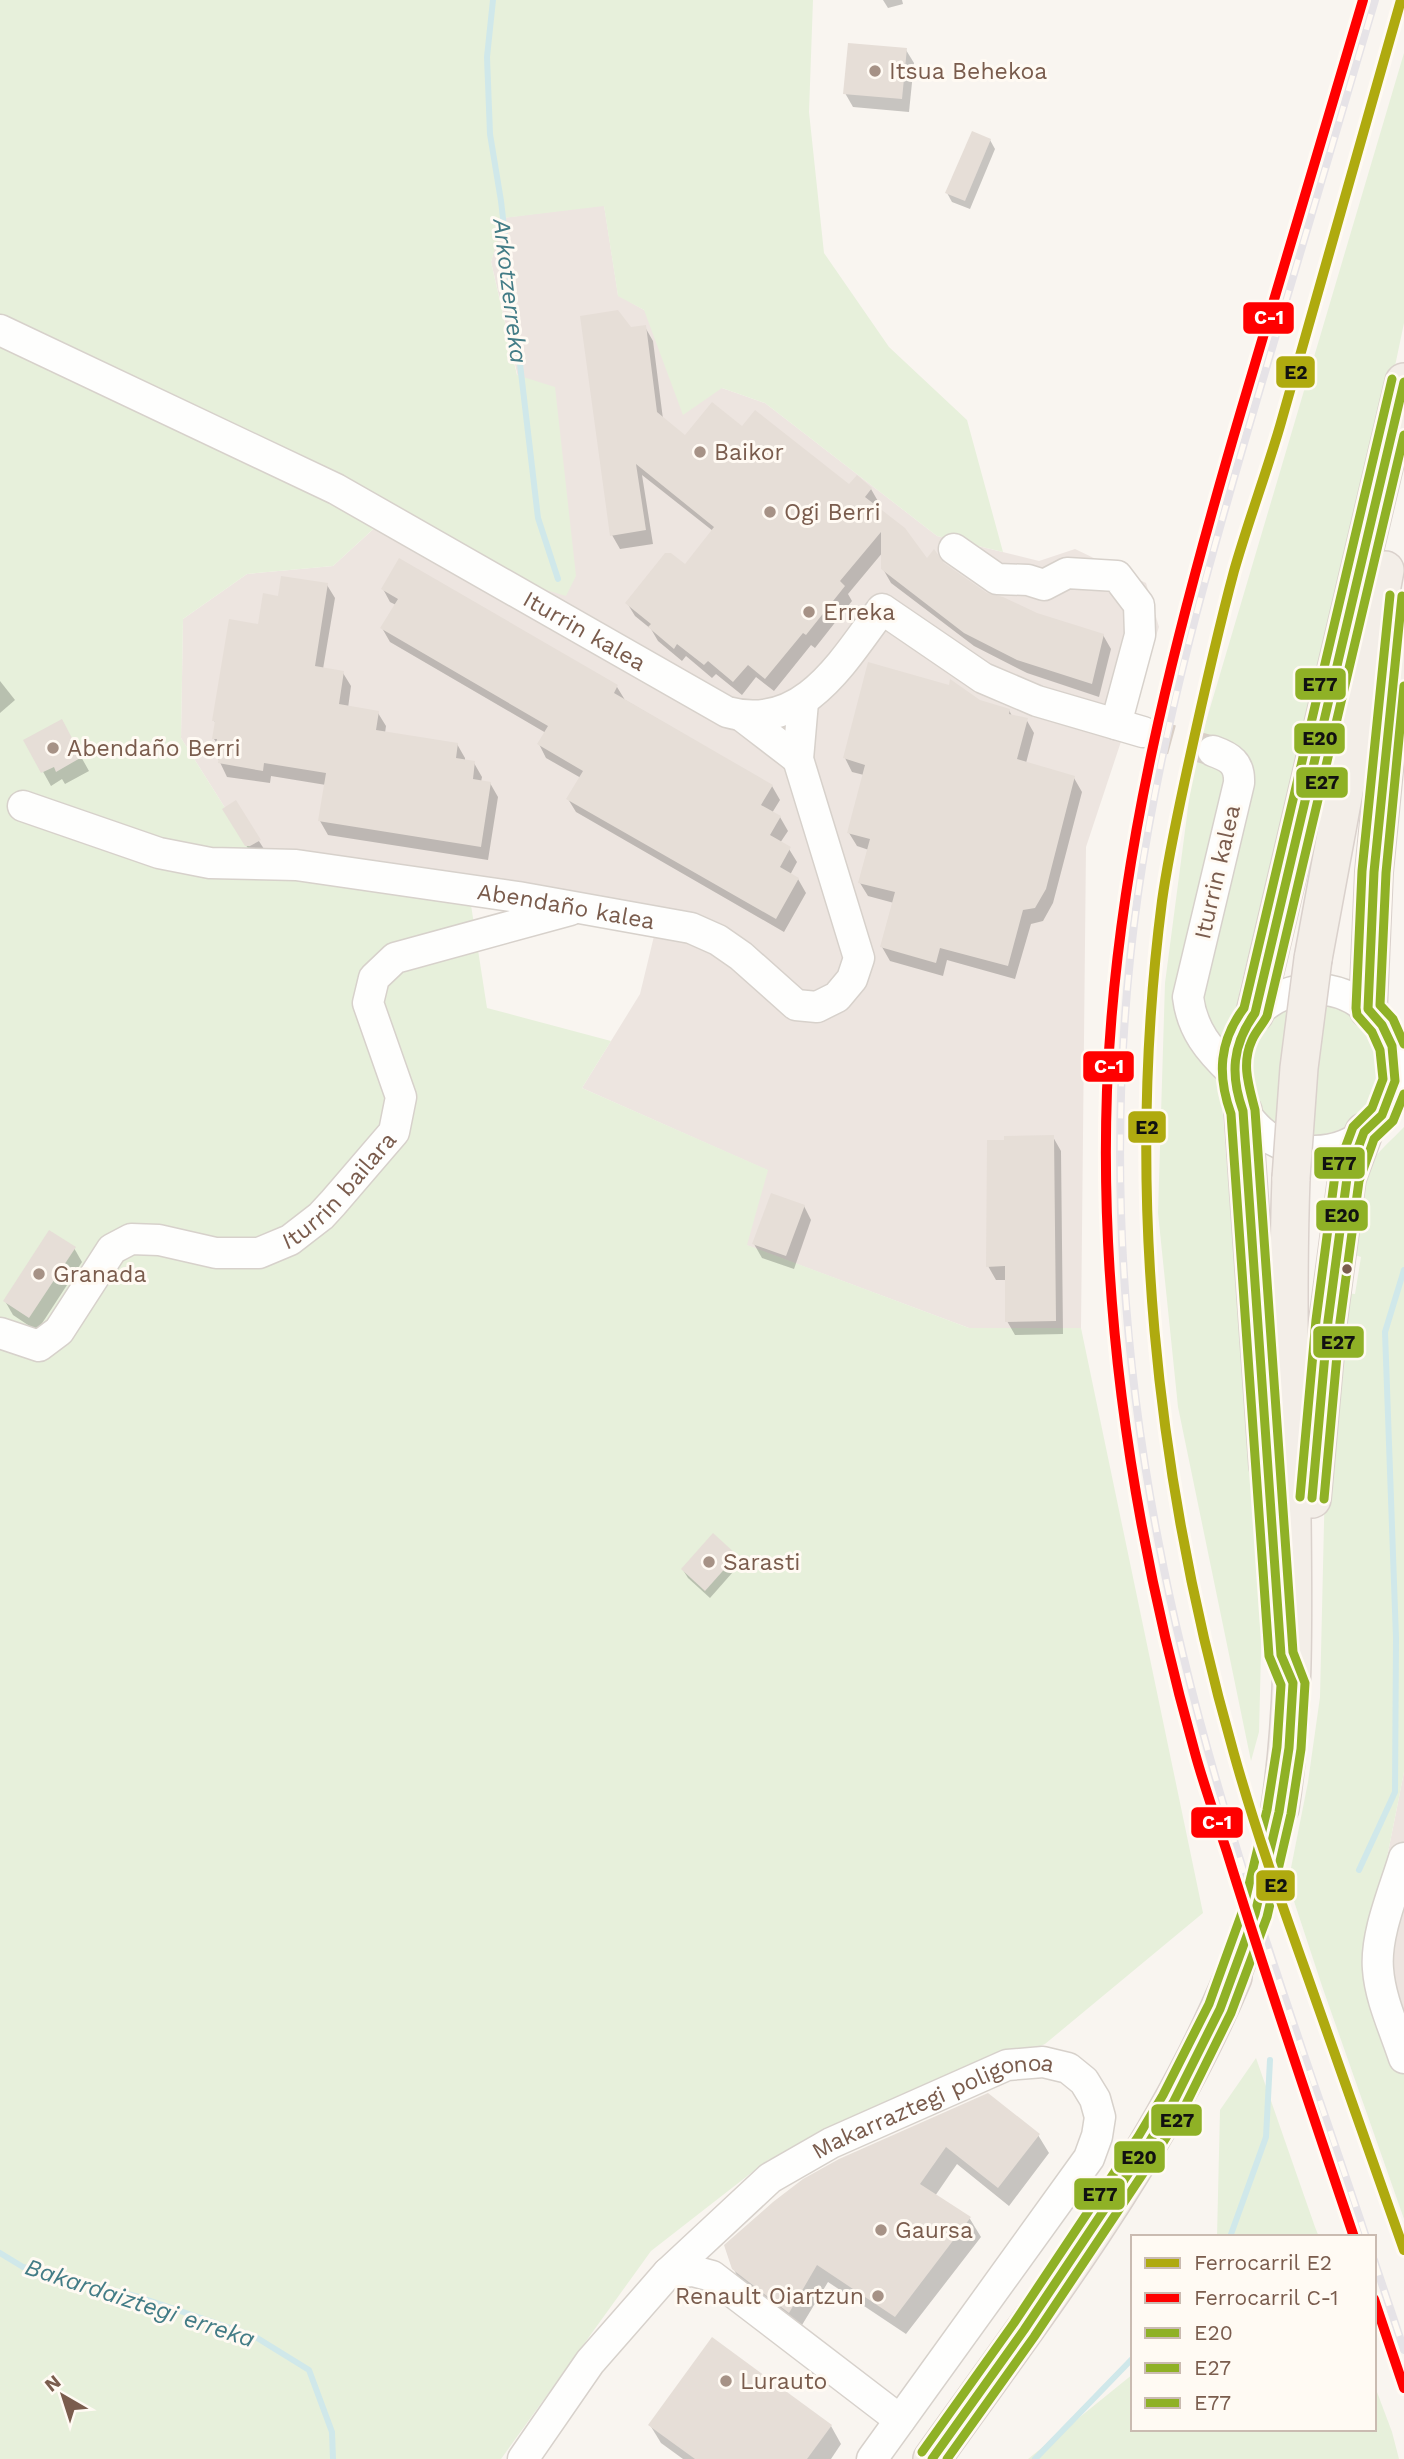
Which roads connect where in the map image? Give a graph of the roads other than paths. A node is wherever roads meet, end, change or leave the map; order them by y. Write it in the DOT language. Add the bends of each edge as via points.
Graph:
graph roads {
  1 [pos="0,330"];
  2 [pos="1404,382"];
  3 [pos="1404,466"];
  4 [pos="954,549"];
  5 [pos="1404,583"];
  6 [pos="803,702"];
  7 [pos="742,716"];
  8 [pos="1213,751"];
  9 [pos="798,759"];
  10 [pos="23,806"];
  11 [pos="578,908"];
  12 [pos="1189,1007"];
  13 [pos="1368,1009"];
  14 [pos="1251,1018"];
  15 [pos="1398,1051"];
  16 [pos="1232,1072"];
  17 [pos="1243,1111"];
  18 [pos="1383,1117"];
  19 [pos="0,1333"];
  20 [pos="1293,1596"];
  21 [pos="1293,1683"];
  22 [pos="1280,1808"];
  23 [pos="1404,1858"];
  24 [pos="1233,1977"];
  25 [pos="1404,2058"];
  26 [pos="668,2273"];
  27 [pos="900,2420"];
  28 [pos="523,2459"];
  29 [pos="872,2459"];
  30 [pos="932,2459"];
  1 -- 7 [label="street, Iturrin kalea" via="335,489 727,712"];
  2 -- 14 [label="main road"];
  3 -- 20 [label="main road, bridge" via="1313,959 1298,1068 1288,1260"];
  4 -- 6 [label="street, Iturrin kalea" via="997,579 1044,585 1067,573 1117,576 1139,605 1130,728 1037,701 983,678 882,609 834,673"];
  5 -- 13 [label="main road" via="1374,872"];
  6 -- 7 [label="street, Iturrin kalea" via="776,714"];
  6 -- 9 [label="street"];
  7 -- 9 [label="street"];
  8 -- 12 [label="street, Iturrin kalea" via="1237,765 1239,783"];
  9 -- 11 [label="street, Abendaño kalea" via="859,958 852,979 837,997 817,1007 796,1005 718,940 691,928"];
  10 -- 11 [label="street, Abendaño kalea" via="159,853 210,863 296,865"];
  11 -- 19 [label="street, Iturrin bailara" via="395,958 374,978 368,1003 401,1097 394,1132 321,1216 289,1240 258,1253 227,1253 131,1239 112,1249 60,1331 39,1346"];
  12 -- 14 [label="street" via="1214,1027 1225,1028"];
  12 -- 16 [label="street" via="1200,1036"];
  13 -- 14 [label="street" via="1333,990 1309,989 1275,999"];
  13 -- 15 [label="street"];
  14 -- 16 [label="street" via="1234,1055"];
  15 -- 18 [label="street" via="1395,1081"];
  16 -- 17 [label="street"];
  17 -- 18 [label="street" via="1274,1141 1302,1150 1345,1144"];
  17 -- 21 [label="main road" via="1281,1655"];
  18 -- 20 [label="main road" via="1354,1154 1348,1178 1328,1321 1312,1503"];
  20 -- 21 [label="main road"];
  21 -- 22 [label="main road"];
  23 -- 25 [label="street" via="1377,1961"];
  24 -- 30 [label="main road" via="1198,2055 1148,2144"];
  26 -- 27 [label="street" via="693,2271 712,2276"];
  26 -- 27 [label="street, Makarraztegi poligonoa" via="770,2178 831,2143 1007,2065 1043,2062 1068,2068 1084,2081 1100,2116 1089,2158"];
  26 -- 28 [label="street, Makarraztegi poligonoa" via="590,2362"];
  27 -- 29 [label="street, Makarraztegi poligonoa"];
}
